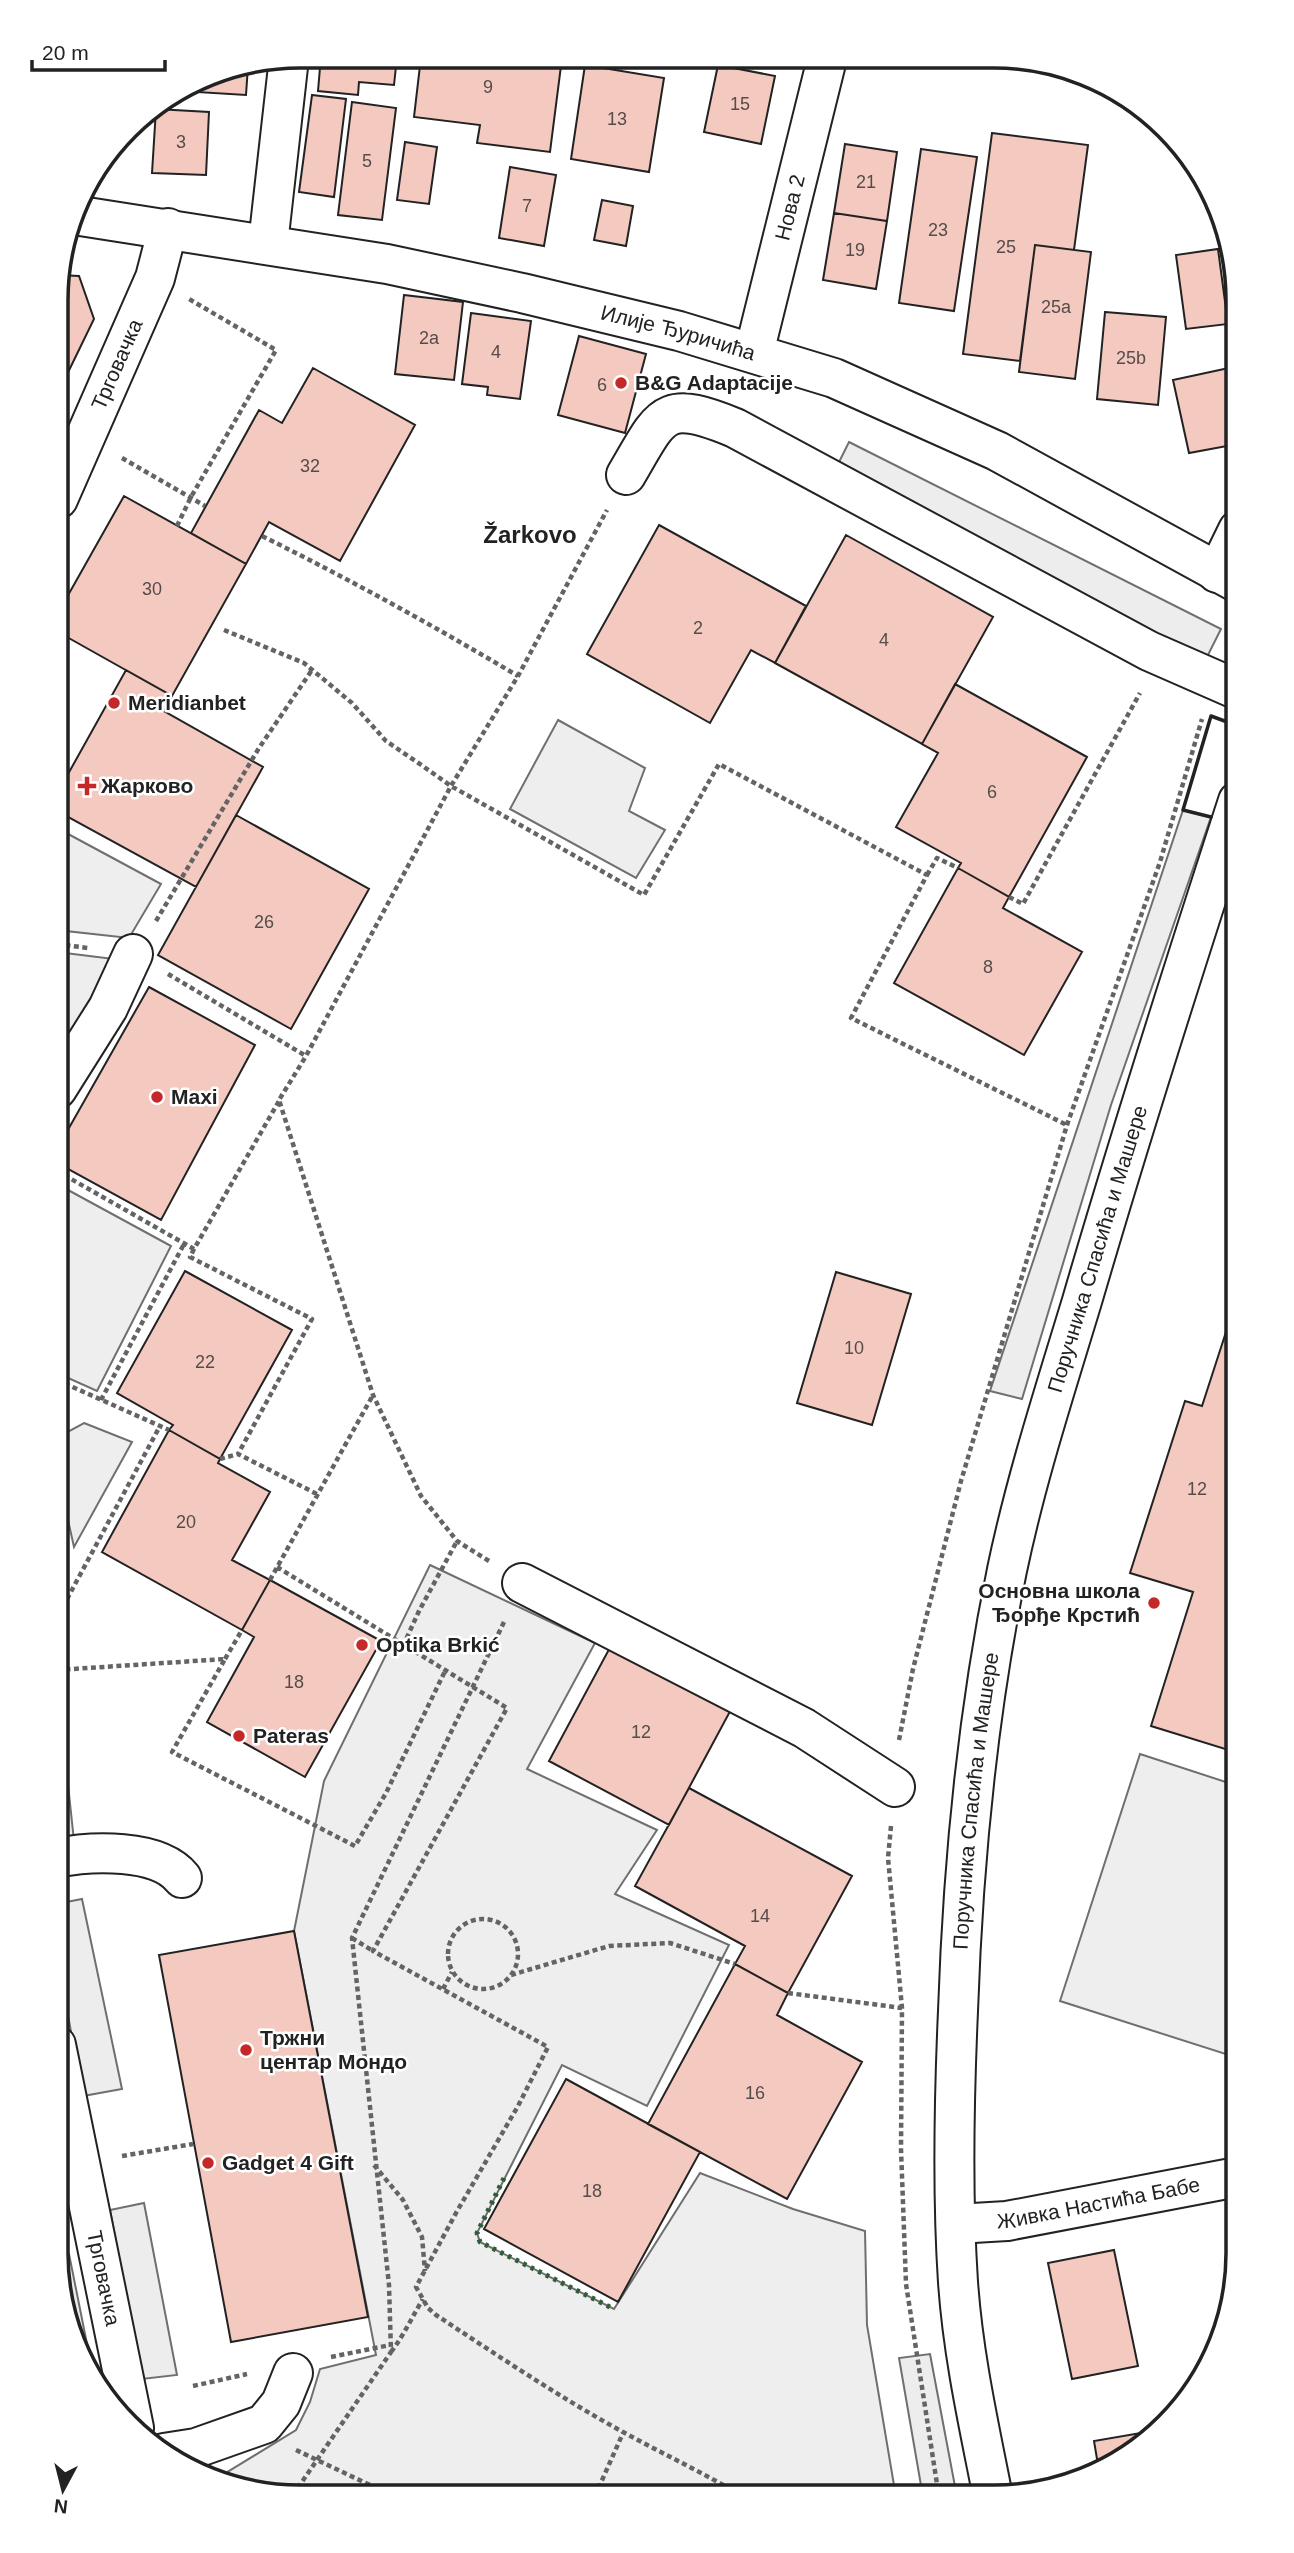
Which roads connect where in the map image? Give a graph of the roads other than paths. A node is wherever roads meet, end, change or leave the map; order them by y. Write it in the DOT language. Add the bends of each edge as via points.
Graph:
graph roads {
  1 [pos="825,68"];
  2 [pos="288,69"];
  3 [pos="84,216"];
  4 [pos="168,228"];
  5 [pos="268,244"];
  6 [pos="754,353"];
  7 [pos="69,473"];
  8 [pos="626,475"];
  9 [pos="1226,577"];
  10 [pos="1226,685"];
  11 [pos="1226,839"];
  12 [pos="134,954"];
  13 [pos="69,1071"];
  14 [pos="522,1583"];
  15 [pos="895,1787"];
  16 [pos="68,1857"];
  17 [pos="182,1878"];
  18 [pos="68,2104"];
  19 [pos="1225,2179"];
  20 [pos="956,2224"];
  21 [pos="275,2373"];
  22 [pos="130,2411"];
  23 [pos="179,2451"];
  24 [pos="991,2485"];
  1 -- 6 [label="street, Нова 2"];
  2 -- 5 [label="street"];
  3 -- 4 [label="street, Илије Ђуричића"];
  4 -- 5 [label="street, Илије Ђуричића"];
  4 -- 7 [label="street, Трговачка" via="155,278"];
  5 -- 6 [label="street, Илије Ђуричића" via="522,293"];
  6 -- 9 [label="street, Илије Ђуричића" via="834,378 997,451"];
  8 -- 10 [label="street" via="656,424 675,412 701,414 1149,651"];
  11 -- 20 [label="street, Поручника Спасића и Машере" via="1139,1106 1035,1457 1008,1565 971,1799 955,2066"];
  12 -- 13 [label="street" via="108,1008"];
  14 -- 15 [label="street" via="803,1728"];
  16 -- 17 [label="street" via="127,1853 174,1868"];
  18 -- 22 [label="street, Трговачка"];
  19 -- 20 [label="street, Живка Настића Бабе" via="1007,2221"];
  20 -- 24 [label="street, Поручника Спасића и Машере" via="968,2370"];
  21 -- 23 [label="street" via="281,2403 264,2424"];
}
